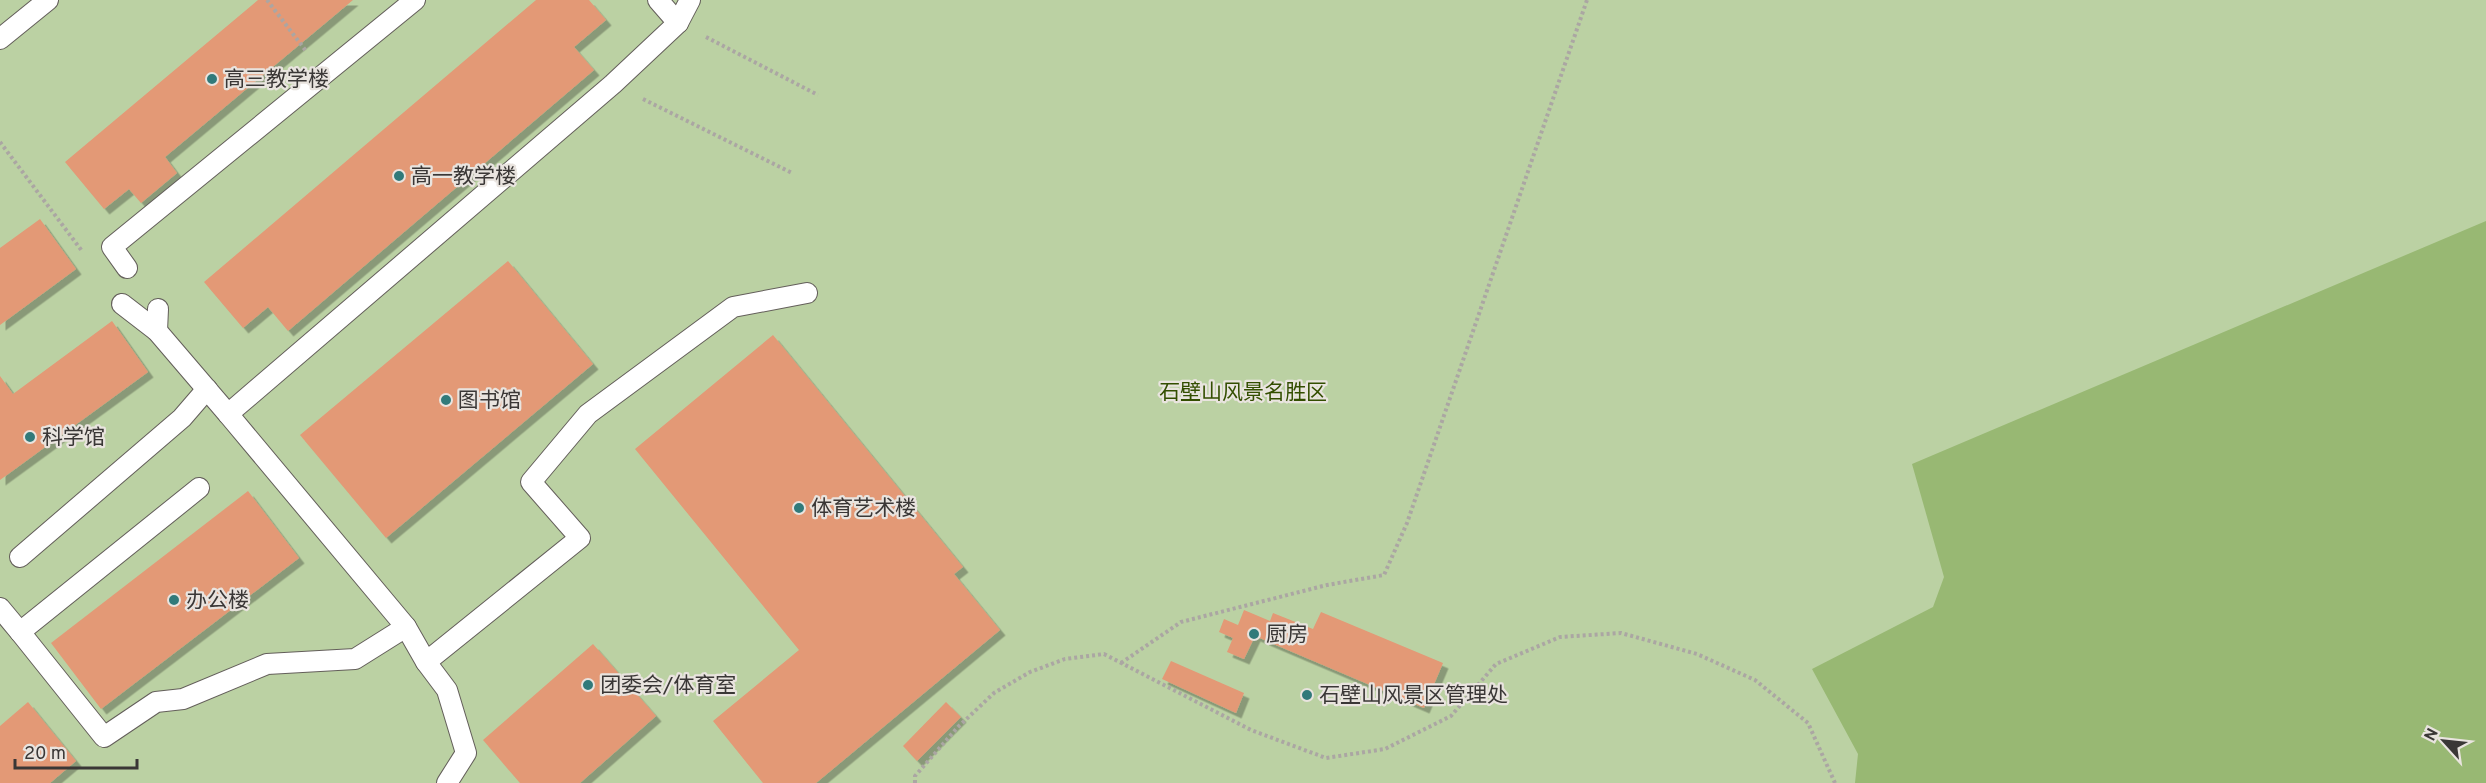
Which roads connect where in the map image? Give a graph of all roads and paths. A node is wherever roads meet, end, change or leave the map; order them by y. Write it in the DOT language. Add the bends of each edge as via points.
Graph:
graph roads {
  1 [pos="48,0"];
  2 [pos="267,0"];
  3 [pos="415,0"];
  4 [pos="658,0"];
  5 [pos="690,0"];
  6 [pos="1587,0"];
  7 [pos="678,23"];
  8 [pos="0,39"];
  9 [pos="325,75"];
  10 [pos="613,84"];
  11 [pos="818,95"];
  12 [pos="0,142"];
  13 [pos="792,172"];
  14 [pos="86,256"];
  15 [pos="127,268"];
  16 [pos="807,293"];
  17 [pos="122,304"];
  18 [pos="158,309"];
  19 [pos="157,331"];
  20 [pos="207,389"];
  21 [pos="228,414"];
  22 [pos="199,488"];
  23 [pos="20,556"];
  24 [pos="0,608"];
  25 [pos="406,627"];
  26 [pos="20,632"];
  27 [pos="426,663"];
  28 [pos="1120,663"];
  29 [pos="447,783"];
  30 [pos="915,783"];
  31 [pos="1835,783"];
  1 -- 8 [label="lane"];
  2 -- 9 [label="path"];
  3 -- 9 [label="lane"];
  4 -- 7 [label="lane"];
  5 -- 7 [label="lane"];
  6 -- 28 [label="path" via="1407,523 1384,575 1327,585 1181,622"];
  7 -- 10 [label="lane"];
  7 -- 11 [label="path"];
  9 -- 15 [label="lane" via="112,247"];
  10 -- 13 [label="path"];
  10 -- 21 [label="lane"];
  12 -- 14 [label="path"];
  16 -- 27 [label="lane" via="733,307 588,414 531,482 580,538"];
  17 -- 19 [label="lane"];
  18 -- 19 [label="lane"];
  19 -- 20 [label="lane"];
  20 -- 21 [label="lane"];
  20 -- 23 [label="lane" via="182,418"];
  21 -- 25 [label="lane"];
  22 -- 26 [label="lane"];
  24 -- 26 [label="lane"];
  25 -- 26 [label="lane" via="355,658 267,664 183,699 156,702 104,737"];
  25 -- 27 [label="lane"];
  27 -- 29 [label="lane" via="447,690 466,753"];
  28 -- 30 [label="path" via="1104,654 1065,659 1030,672 994,693 958,727 915,776"];
  28 -- 31 [label="path" via="1251,730 1326,758 1385,748 1451,716 1496,664 1560,637 1621,633 1697,654 1755,680 1808,723"];
}
